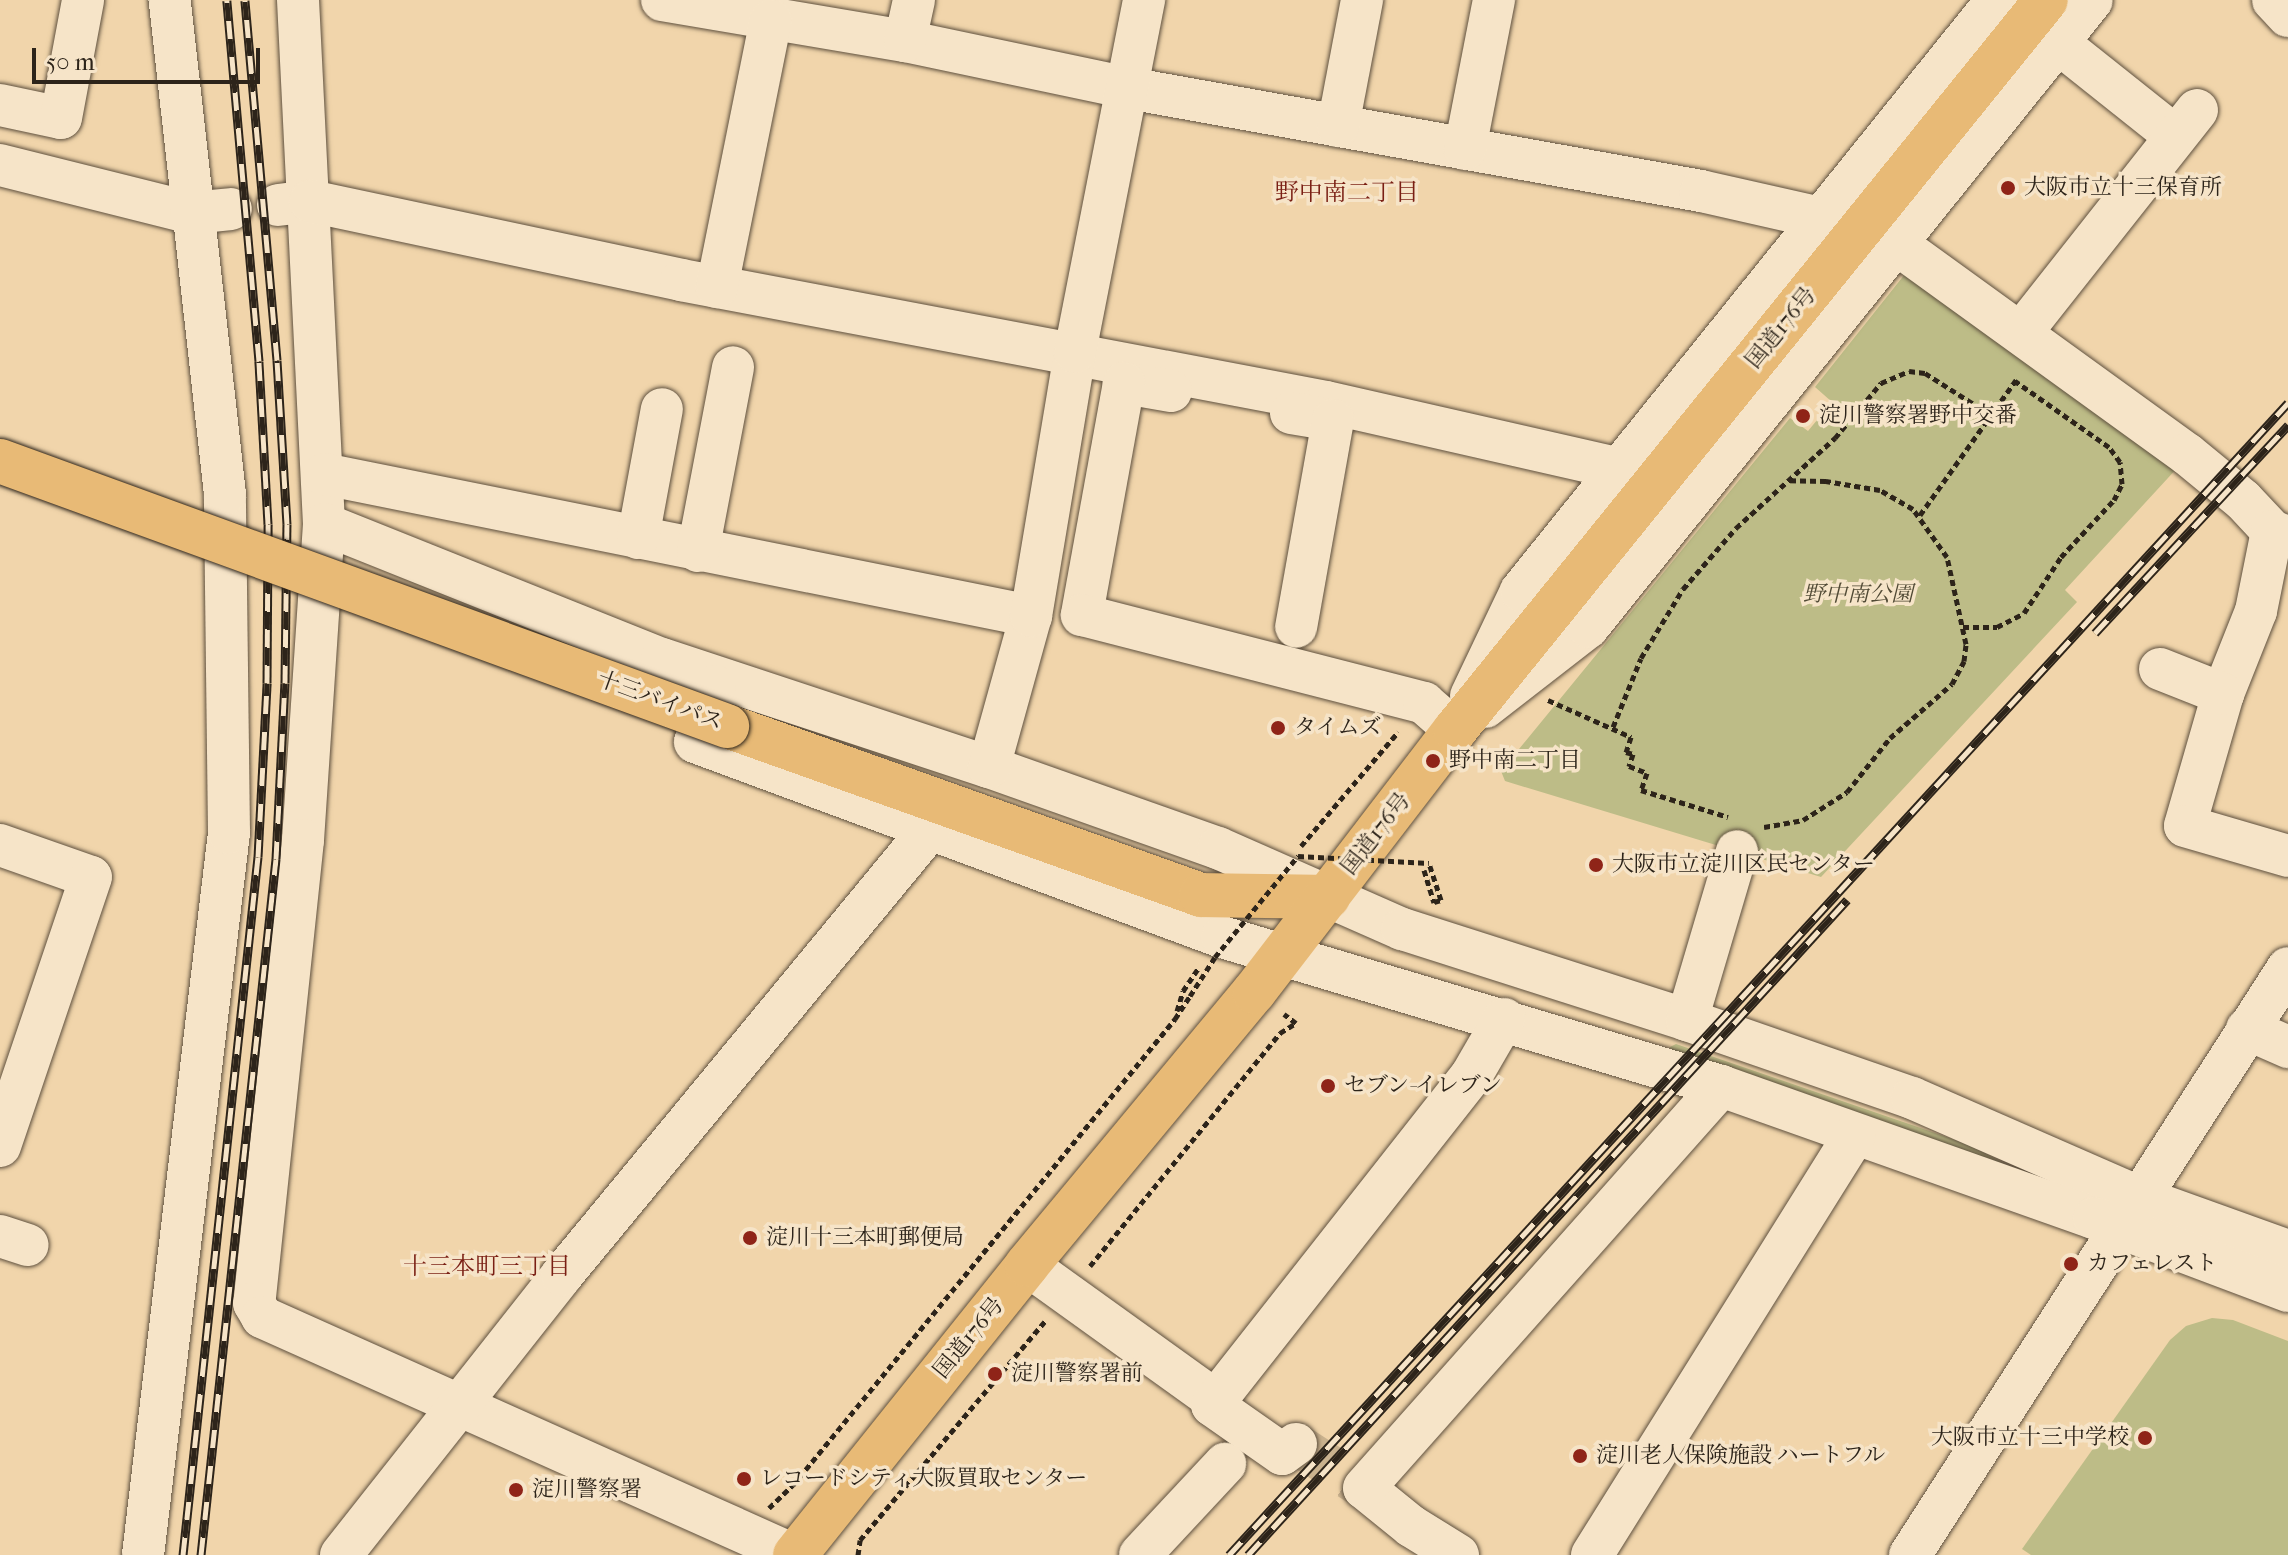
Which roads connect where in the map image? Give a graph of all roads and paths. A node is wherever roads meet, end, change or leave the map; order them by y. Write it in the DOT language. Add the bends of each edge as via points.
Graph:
graph roads {
  1 [pos="83,0"];
  2 [pos="170,0"];
  3 [pos="298,0"];
  4 [pos="914,0"];
  5 [pos="1144,0"];
  6 [pos="1362,0"];
  7 [pos="1494,0"];
  8 [pos="1997,0"];
  9 [pos="2273,0"];
  10 [pos="675,1"];
  11 [pos="2063,13"];
  12 [pos="784,14"];
  13 [pos="2288,16"];
  14 [pos="905,41"];
  15 [pos="1128,88"];
  16 [pos="0,105"];
  17 [pos="1338,126"];
  18 [pos="1465,149"];
  19 [pos="0,165"];
  20 [pos="294,203"];
  21 [pos="211,211"];
  22 [pos="1821,218"];
  23 [pos="1898,245"];
  24 [pos="717,287"];
  25 [pos="2030,340"];
  26 [pos="1075,352"];
  27 [pos="733,367"];
  28 [pos="2015,381"];
  29 [pos="662,409"];
  30 [pos="1991,415"];
  31 [pos="0,461"];
  32 [pos="1620,469"];
  33 [pos="324,474"];
  34 [pos="1787,480"];
  35 [pos="1919,516"];
  36 [pos="324,524"];
  37 [pos="2280,534"];
  38 [pos="638,538"];
  39 [pos="698,551"];
  40 [pos="1031,616"];
  41 [pos="1296,627"];
  42 [pos="1963,627"];
  43 [pos="2160,669"];
  44 [pos="718,678"];
  45 [pos="2223,694"];
  46 [pos="1548,700"];
  47 [pos="1613,727"];
  48 [pos="1455,730"];
  49 [pos="711,734"];
  50 [pos="989,767"];
  51 [pos="930,829"];
  52 [pos="1742,832"];
  53 [pos="0,845"];
  54 [pos="2288,856"];
  55 [pos="1424,870"];
  56 [pos="1328,897"];
  57 [pos="1283,954"];
  58 [pos="1207,956"];
  59 [pos="2288,968"];
  60 [pos="1175,1019"];
  61 [pos="1504,1019"];
  62 [pos="1687,1020"];
  63 [pos="2247,1029"];
  64 [pos="2288,1047"];
  65 [pos="1721,1086"];
  66 [pos="1855,1134"];
  67 [pos="0,1146"];
  68 [pos="2131,1213"];
  69 [pos="2288,1251"];
  70 [pos="1027,1265"];
  71 [pos="2288,1291"];
  72 [pos="1216,1401"];
  73 [pos="460,1404"];
  74 [pos="1296,1444"];
  75 [pos="1225,1464"];
  76 [pos="793,1485"];
  77 [pos="860,1540"];
  78 [pos="1403,1540"];
  79 [pos="143,1555"];
  80 [pos="341,1555"];
  81 [pos="795,1555"];
  82 [pos="858,1555"];
  83 [pos="1140,1555"];
  84 [pos="1458,1555"];
  85 [pos="1592,1555"];
  86 [pos="1910,1555"];
  1 -- 16 [label="street" via="61,118"];
  2 -- 21 [label="street"];
  3 -- 20 [label="street"];
  4 -- 14 [label="street"];
  5 -- 15 [label="street"];
  6 -- 17 [label="street"];
  7 -- 18 [label="street"];
  8 -- 22 [label="street"];
  9 -- 13 [label="street"];
  10 -- 12 [label="street"];
  11 -- 23 [label="street"];
  11 -- 25 [label="street" via="2186,123"];
  11 -- 48 [label="highway, 国道176号" via="1951,118"];
  12 -- 14 [label="street"];
  12 -- 24 [label="street"];
  14 -- 15 [label="street"];
  15 -- 17 [label="street"];
  15 -- 26 [label="street"];
  17 -- 18 [label="street"];
  18 -- 22 [label="street"];
  19 -- 21 [label="street"];
  20 -- 24 [label="street"];
  20 -- 33 [label="street"];
  21 -- 79 [label="street" via="225,494 229,833"];
  22 -- 32 [label="street"];
  23 -- 25 [label="street"];
  23 -- 48 [label="street" via="1588,627"];
  24 -- 26 [label="street"];
  25 -- 28 [label="path"];
  25 -- 37 [label="street" via="2187,454"];
  26 -- 32 [label="street"];
  26 -- 40 [label="street"];
  27 -- 39 [label="street"];
  28 -- 30 [label="path"];
  28 -- 42 [label="path" via="2109,447 2120,462 2122,484 2114,500 2069,546 2024,613 1997,627"];
  29 -- 38 [label="street"];
  30 -- 34 [label="path" via="1925,373 1894,375"];
  30 -- 35 [label="path"];
  31 -- 49 [label="highway, 十三バイパス, bridge"];
  32 -- 48 [label="street" via="1521,591"];
  33 -- 36 [label="street"];
  33 -- 38 [label="street"];
  34 -- 35 [label="path" via="1880,490"];
  34 -- 47 [label="path" via="1683,589 1641,658"];
  35 -- 42 [label="path" via="1947,557"];
  36 -- 44 [label="street"];
  36 -- 73 [label="street" via="303,840 254,1303 262,1317"];
  37 -- 45 [label="street"];
  38 -- 39 [label="street"];
  39 -- 40 [label="street"];
  40 -- 50 [label="street"];
  41 -- 48 [label="street" via="1333,420 1124,383 1082,615 1424,703"];
  42 -- 52 [label="path" via="1966,644 1957,676 1890,738 1847,792 1803,820"];
  43 -- 45 [label="street"];
  44 -- 49 [label="street"];
  44 -- 50 [label="street"];
  45 -- 54 [label="street" via="2185,826"];
  46 -- 47 [label="path"];
  47 -- 52 [label="path" via="1631,737 1629,766 1647,773 1641,790"];
  48 -- 56 [label="highway, 国道176号"];
  49 -- 51 [label="street"];
  49 -- 56 [label="highway, 十三バイパス" via="1201,895"];
  50 -- 56 [label="street" via="1218,848"];
  51 -- 57 [label="street" via="1222,937"];
  51 -- 73 [label="street"];
  52 -- 62 [label="street"];
  53 -- 67 [label="street" via="91,877"];
  55 -- 60 [label="path, bridge" via="1434,902 1441,900 1429,863 1298,856 1215,957"];
  56 -- 57 [label="highway, 国道176号"];
  56 -- 62 [label="street" via="1402,929"];
  57 -- 61 [label="street"];
  57 -- 70 [label="highway, 国道176号"];
  58 -- 60 [label="path" via="1183,991"];
  59 -- 63 [label="street"];
  60 -- 76 [label="path"];
  61 -- 65 [label="street"];
  61 -- 72 [label="street" via="1471,1076"];
  62 -- 68 [label="street" via="1912,1098"];
  63 -- 64 [label="street"];
  63 -- 68 [label="street"];
  65 -- 66 [label="street"];
  65 -- 78 [label="street" via="1364,1488"];
  66 -- 68 [label="street"];
  66 -- 85 [label="street"];
  68 -- 69 [label="street"];
  68 -- 71 [label="street"];
  68 -- 86 [label="street"];
  70 -- 72 [label="street"];
  70 -- 81 [label="highway, 国道176号"];
  72 -- 74 [label="street" via="1212,1405 1282,1454"];
  73 -- 80 [label="street"];
  73 -- 81 [label="street"];
  75 -- 83 [label="street"];
  77 -- 82 [label="path"];
  78 -- 84 [label="street"];
}
